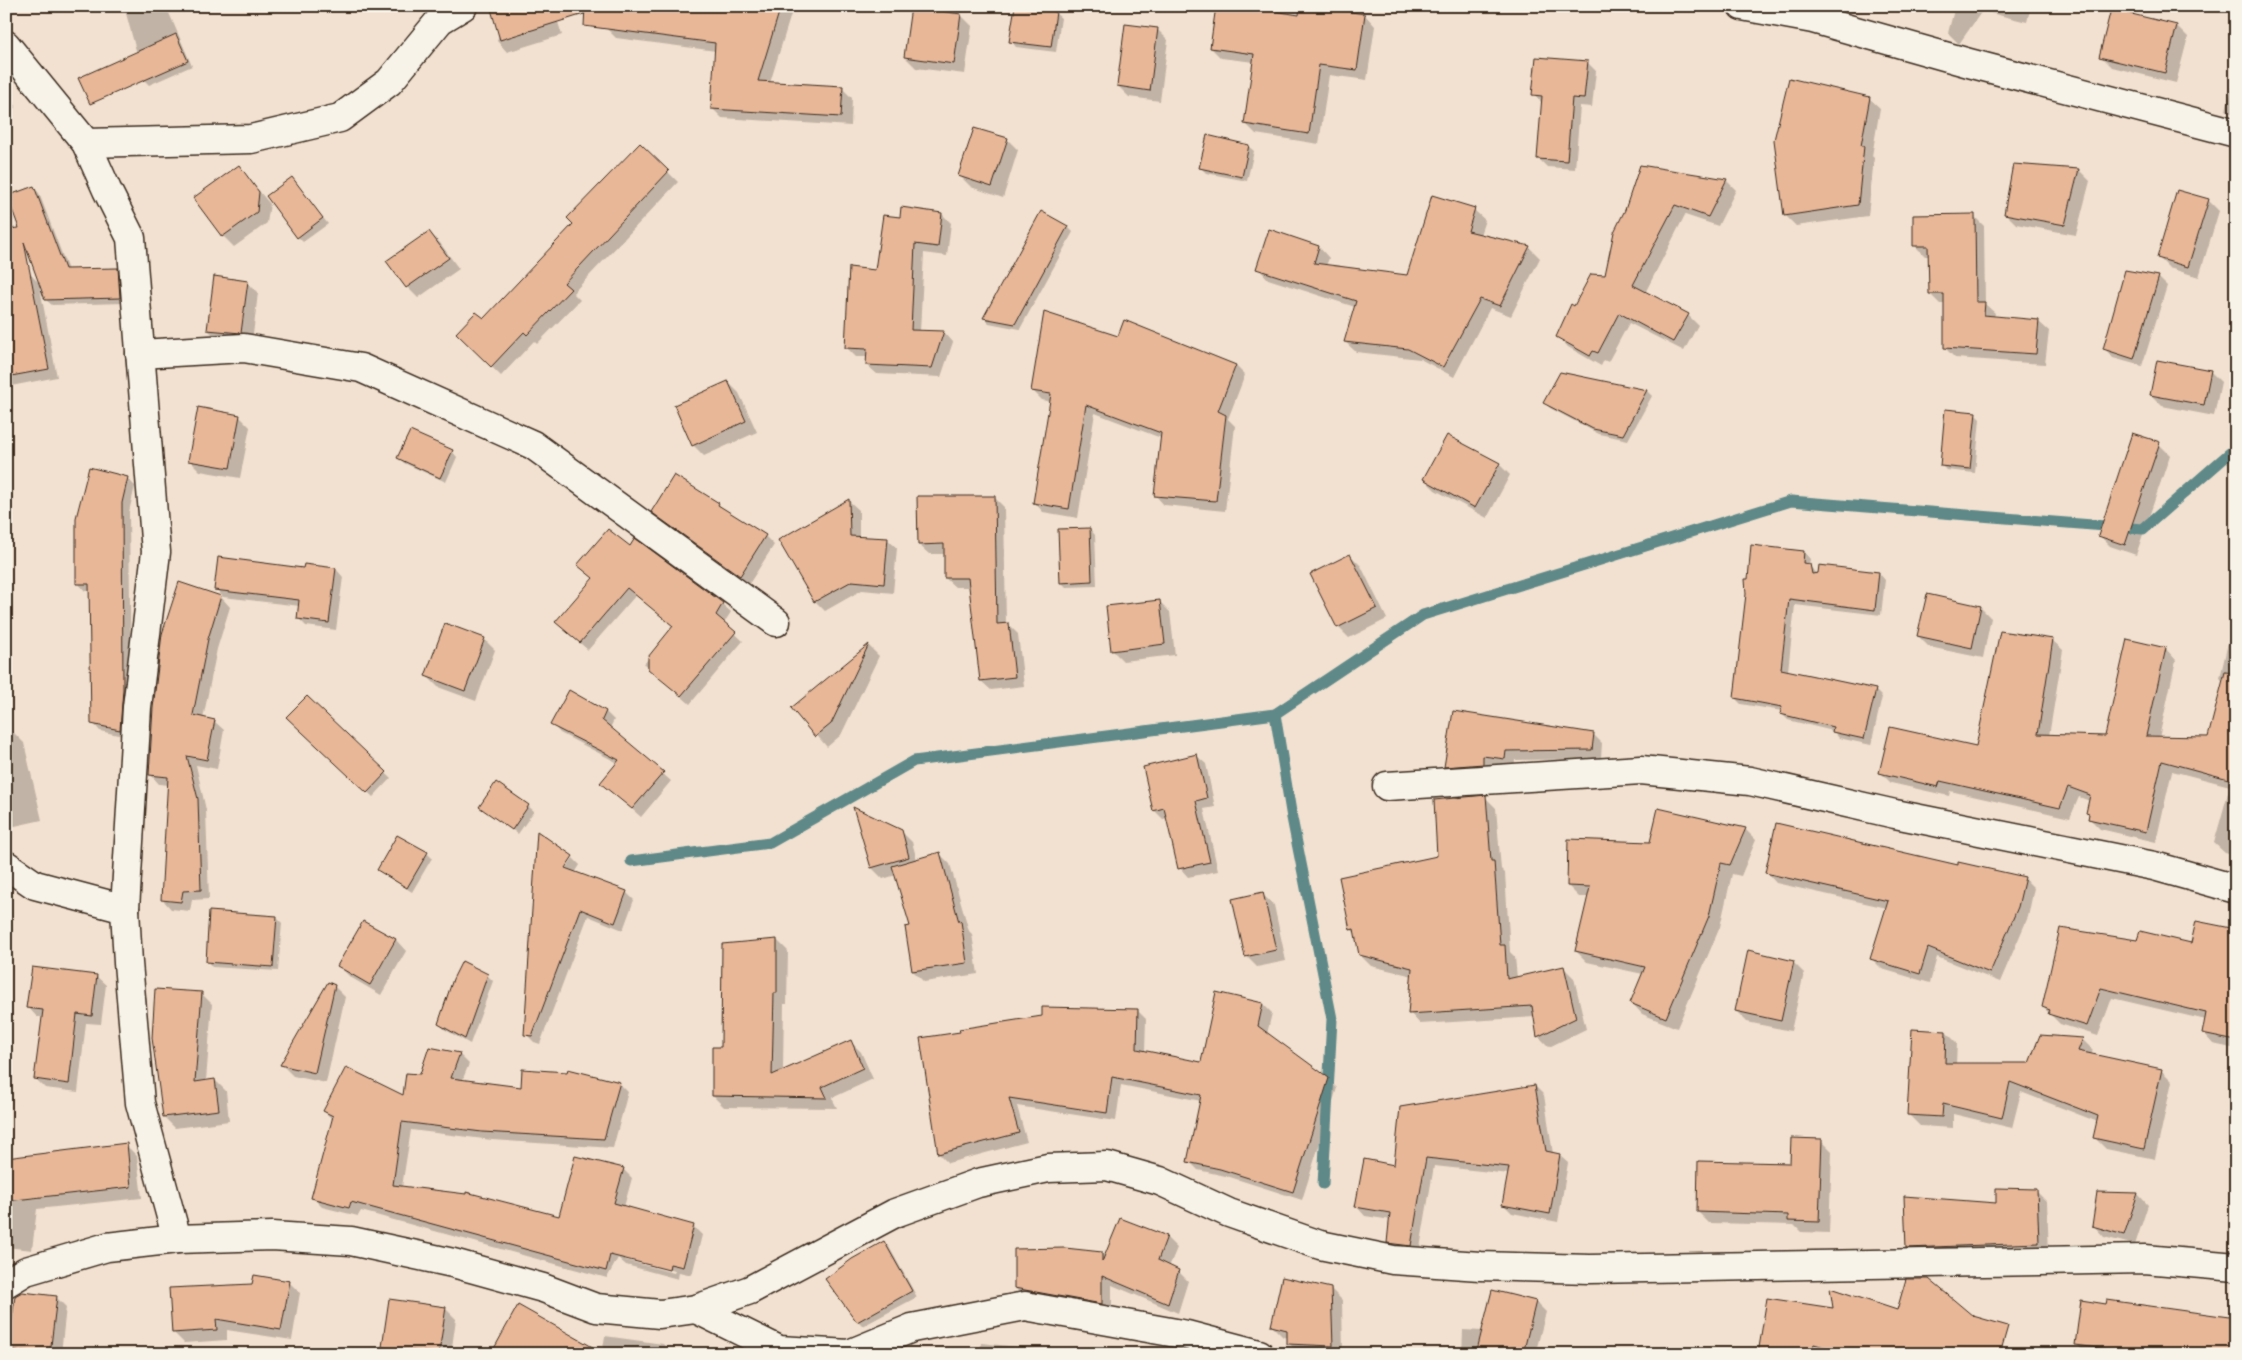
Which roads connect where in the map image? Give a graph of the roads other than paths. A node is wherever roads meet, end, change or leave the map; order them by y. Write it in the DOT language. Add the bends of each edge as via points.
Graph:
graph roads {
  1 [pos="463,6"];
  2 [pos="1742,6"];
  3 [pos="6,44"];
  4 [pos="2236,134"];
  5 [pos="86,143"];
  6 [pos="140,354"];
  7 [pos="776,622"];
  8 [pos="1387,786"];
  9 [pos="6,865"];
  10 [pos="2236,889"];
  11 [pos="125,909"];
  12 [pos="177,1239"];
  13 [pos="2236,1267"];
  14 [pos="6,1283"];
  15 [pos="696,1309"];
  16 [pos="1259,1354"];
  1 -- 5 [label="street" via="440,20 389,82 340,118 251,138"];
  2 -- 4 [label="street" via="1813,18"];
  3 -- 5 [label="street"];
  5 -- 6 [label="street" via="131,238"];
  6 -- 7 [label="street" via="244,348 362,368 533,445"];
  6 -- 11 [label="street" via="156,552 136,707"];
  8 -- 10 [label="street" via="1641,770 1750,782 2154,866"];
  9 -- 11 [label="street" via="36,885"];
  11 -- 12 [label="street" via="140,1103"];
  12 -- 14 [label="street" via="108,1247 26,1271"];
  12 -- 15 [label="street" via="272,1236 351,1240 453,1263 543,1288 596,1308 660,1314"];
  13 -- 15 [label="street" via="2145,1259 1590,1269 1393,1260 1320,1245 1230,1213 1160,1182 1107,1166 1048,1168 978,1183 895,1213 750,1290"];
  15 -- 16 [label="street" via="779,1350 849,1354 912,1328 1025,1306 1186,1335"];
}
